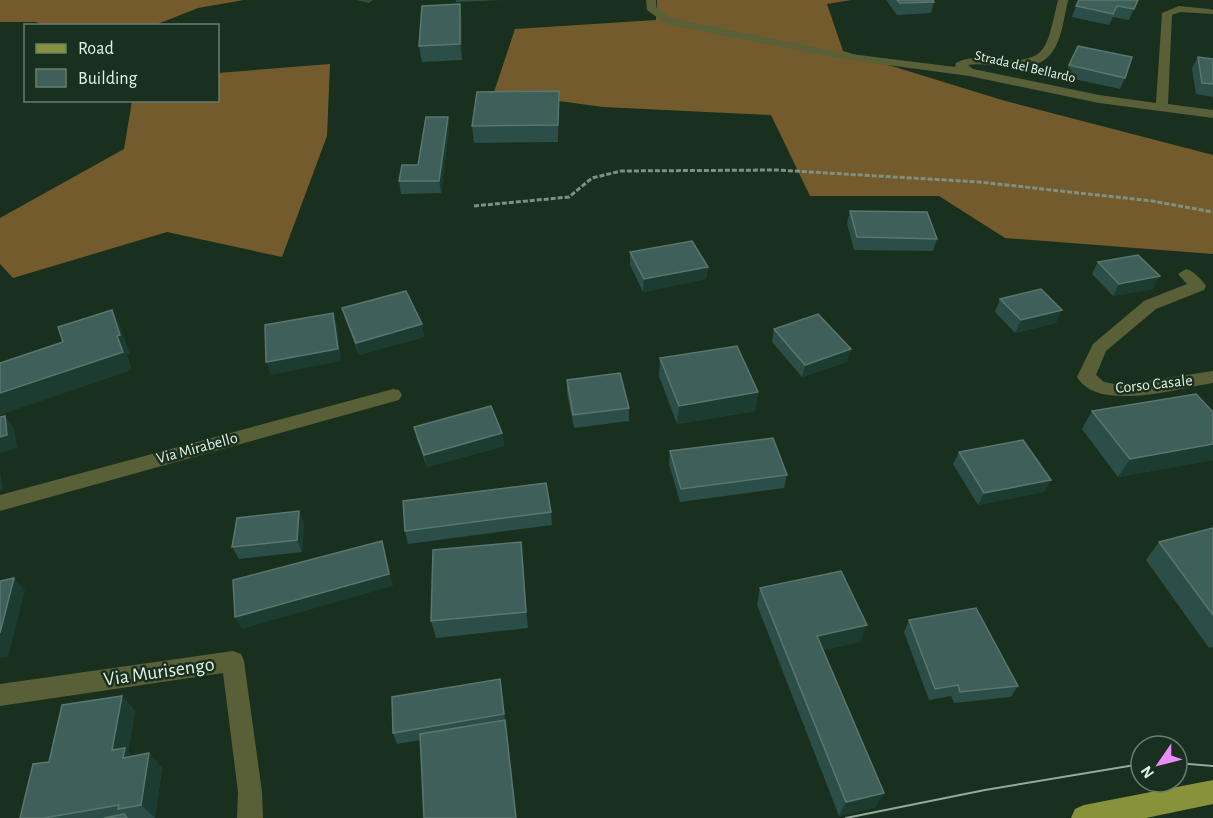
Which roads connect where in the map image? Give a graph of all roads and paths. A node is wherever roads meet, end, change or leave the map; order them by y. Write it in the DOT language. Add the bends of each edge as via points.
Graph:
graph roads {
  1 [pos="651,0"];
  2 [pos="1063,0"];
  3 [pos="1209,12"];
  4 [pos="969,72"];
  5 [pos="1162,109"];
  6 [pos="1213,114"];
  7 [pos="474,206"];
  8 [pos="1213,212"];
  9 [pos="1186,274"];
  10 [pos="1213,377"];
  11 [pos="393,395"];
  12 [pos="0,503"];
  13 [pos="0,695"];
  14 [pos="1213,792"];
  15 [pos="1120,816"];
  16 [pos="250,818"];
  17 [pos="1084,818"];
  1 -- 4 [label="street" via="651,8 666,21 843,56"];
  2 -- 4 [label="street, Strada del Bellardo" via="1051,52 1038,62 1020,66 968,60 960,65"];
  3 -- 5 [label="street" via="1179,9 1167,13"];
  4 -- 5 [label="street, Strada del Bellardo"];
  5 -- 6 [label="street, Strada del Bellardo"];
  7 -- 8 [label="path" via="569,197 592,178 621,171 777,170 979,182 1152,201"];
  9 -- 10 [label="street, Corso Casale" via="1198,286 1150,305 1099,348 1086,377 1099,387 1120,391"];
  11 -- 12 [label="street, Via Mirabello"];
  13 -- 16 [label="street, Via Murisengo" via="233,662"];
  14 -- 15 [label="main road"];
  15 -- 17 [label="main road"];
}
